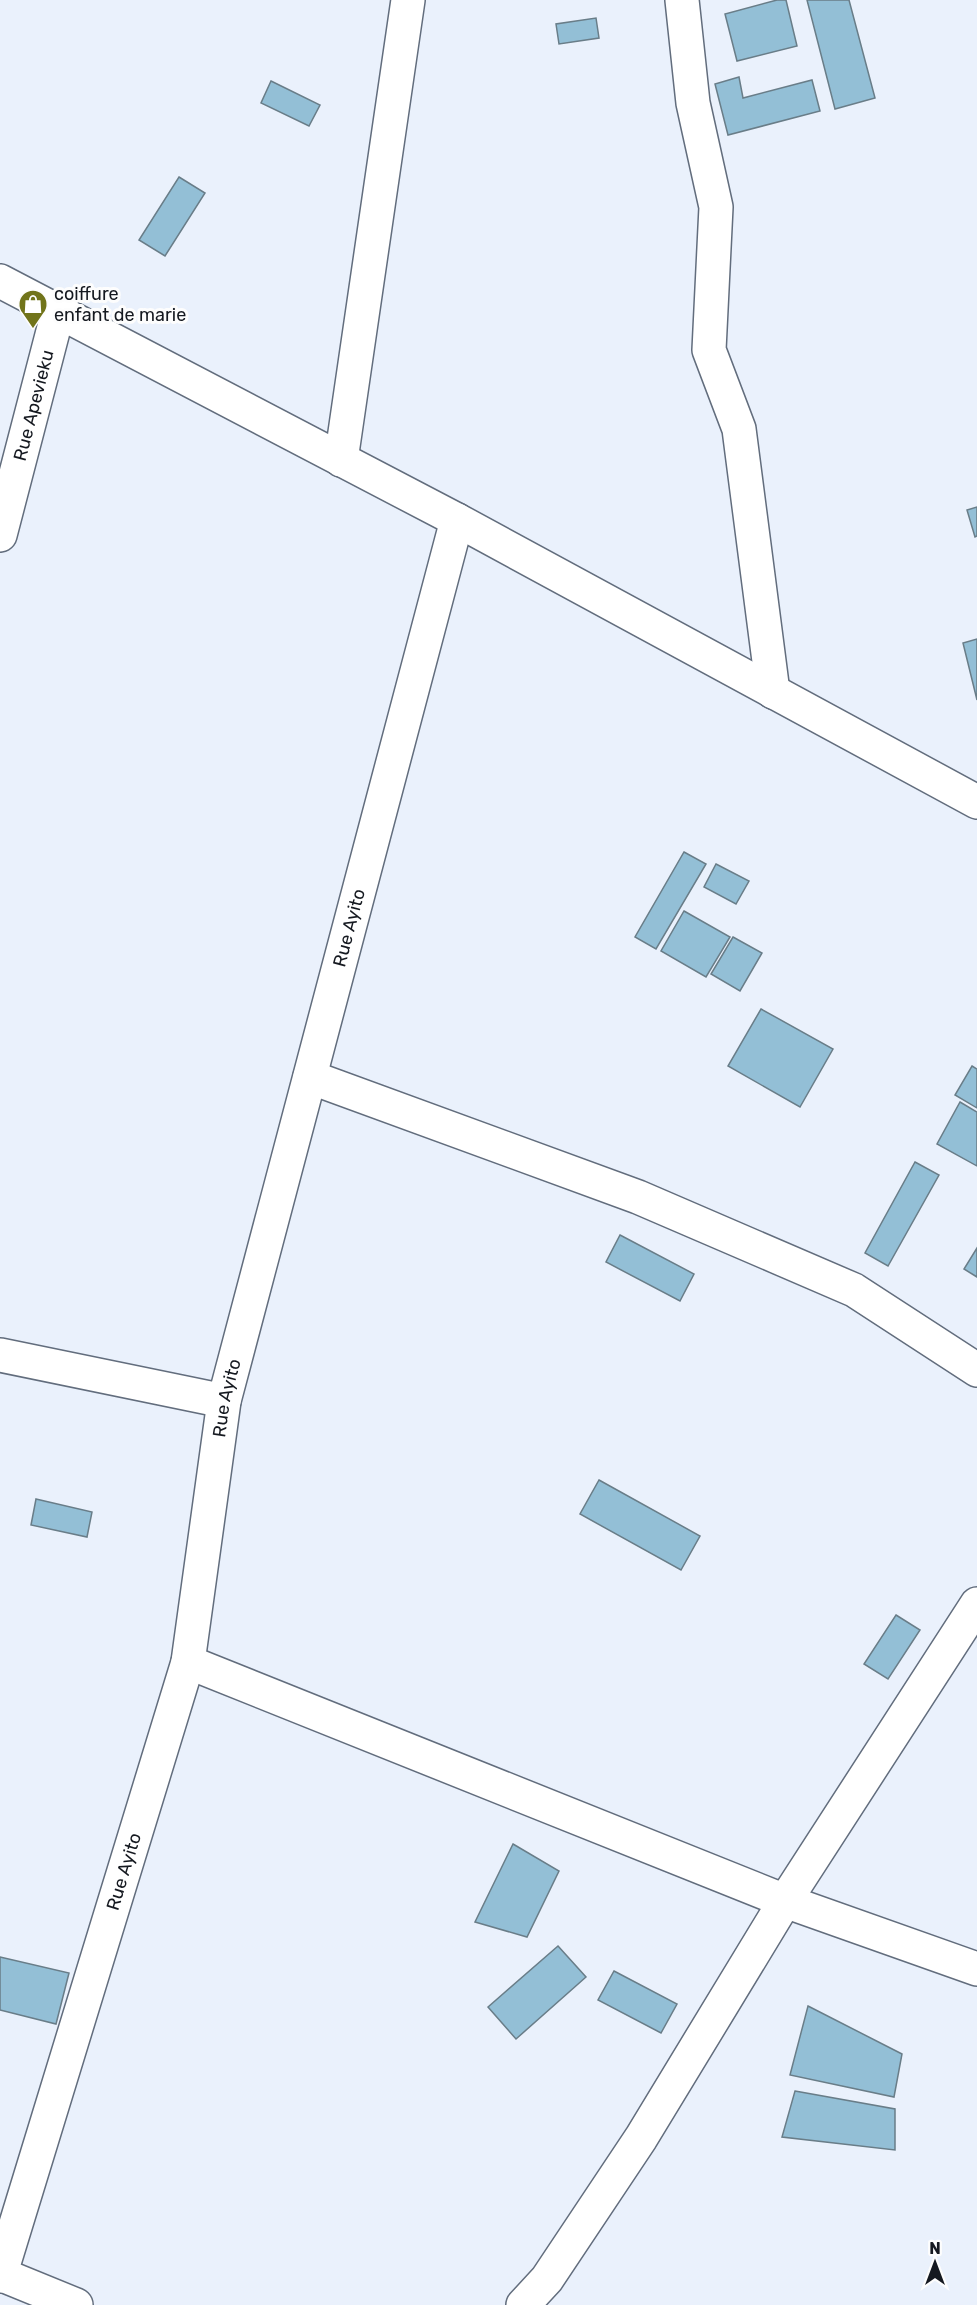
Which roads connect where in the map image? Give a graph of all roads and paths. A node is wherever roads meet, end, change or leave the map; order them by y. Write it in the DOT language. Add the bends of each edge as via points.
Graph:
graph roads {
  1 [pos="408,0"];
  2 [pos="682,0"];
  3 [pos="0,281"];
  4 [pos="58,312"];
  5 [pos="341,460"];
  6 [pos="457,520"];
  7 [pos="0,535"];
  8 [pos="772,692"];
  9 [pos="977,802"];
  10 [pos="310,1077"];
  11 [pos="0,1355"];
  12 [pos="977,1370"];
  13 [pos="224,1401"];
  14 [pos="977,1604"];
  15 [pos="188,1662"];
  16 [pos="785,1901"];
  17 [pos="977,1968"];
  18 [pos="0,2275"];
  19 [pos="76,2305"];
  20 [pos="523,2305"];
  1 -- 5 [label="street"];
  2 -- 8 [label="street" via="693,103 716,207 709,350 740,429"];
  3 -- 4 [label="street"];
  4 -- 5 [label="street"];
  4 -- 7 [label="street, Rue Apevieku"];
  5 -- 6 [label="street"];
  6 -- 8 [label="street"];
  6 -- 10 [label="street, Rue Ayito"];
  8 -- 9 [label="street"];
  10 -- 12 [label="street" via="638,1197 854,1290"];
  10 -- 13 [label="street, Rue Ayito"];
  11 -- 13 [label="street"];
  13 -- 15 [label="street, Rue Ayito"];
  14 -- 16 [label="street"];
  15 -- 16 [label="street"];
  15 -- 18 [label="street, Rue Ayito"];
  16 -- 17 [label="street"];
  16 -- 20 [label="street" via="641,2138 547,2279"];
  18 -- 19 [label="street"];
}
